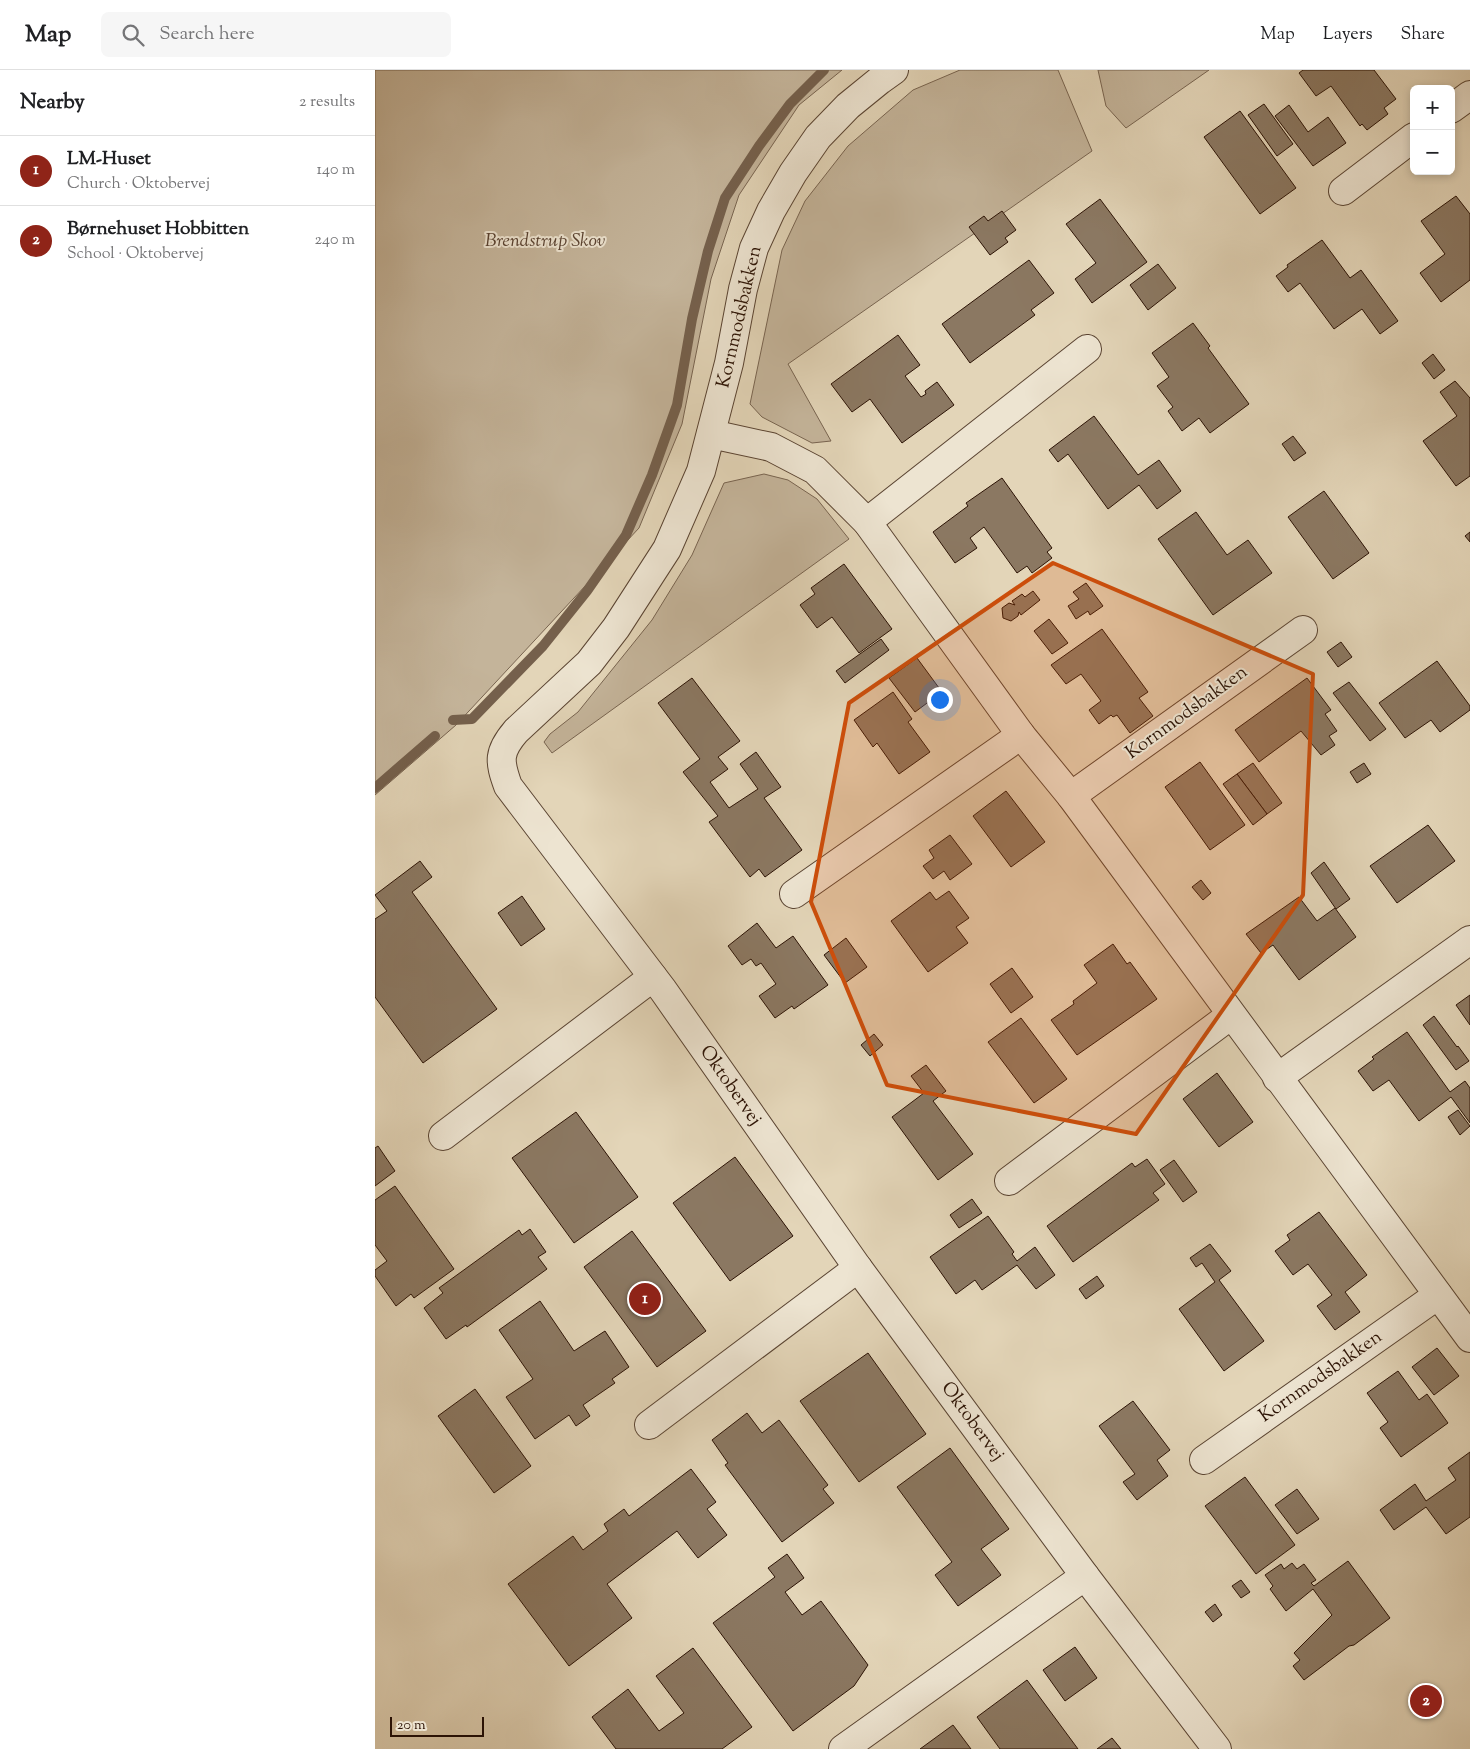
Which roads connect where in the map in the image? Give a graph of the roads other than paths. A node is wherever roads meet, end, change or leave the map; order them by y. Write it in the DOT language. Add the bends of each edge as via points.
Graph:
graph roads {
  1 [pos="895,70"];
  2 [pos="1470,95"];
  3 [pos="1455,106"];
  4 [pos="1410,141"];
  5 [pos="1343,191"];
  6 [pos="1087,349"];
  7 [pos="711,434"];
  8 [pos="867,522"];
  9 [pos="1303,630"];
  10 [pos="1021,735"];
  11 [pos="508,786"];
  12 [pos="1071,796"];
  13 [pos="794,894"];
  14 [pos="1470,940"];
  15 [pos="653,977"];
  16 [pos="1231,1015"];
  17 [pos="1277,1078"];
  18 [pos="443,1136"];
  19 [pos="1009,1181"];
  20 [pos="858,1268"];
  21 [pos="1438,1295"];
  22 [pos="1470,1338"];
  23 [pos="649,1425"];
  24 [pos="1204,1460"];
  25 [pos="1085,1576"];
  26 [pos="843,1749"];
  27 [pos="1217,1749"];
  1 -- 7 [label="street, Kornmodsbakken" via="848,106 818,137 771,211 755,248 743,289"];
  2 -- 3 [label="street"];
  4 -- 5 [label="street"];
  6 -- 8 [label="street"];
  7 -- 8 [label="street" via="771,446 815,470"];
  7 -- 11 [label="street, Kornmodsbakken" via="701,471 667,549 616,628 589,663 505,743 500,757"];
  8 -- 10 [label="street"];
  9 -- 12 [label="street, Kornmodsbakken"];
  10 -- 12 [label="street"];
  10 -- 13 [label="street"];
  11 -- 15 [label="street, Oktobervej"];
  12 -- 16 [label="street"];
  14 -- 17 [label="street"];
  15 -- 18 [label="street"];
  15 -- 20 [label="street, Oktobervej"];
  16 -- 17 [label="street"];
  16 -- 19 [label="street"];
  17 -- 21 [label="street"];
  20 -- 23 [label="street"];
  20 -- 25 [label="street, Oktobervej"];
  21 -- 22 [label="street"];
  21 -- 24 [label="street, Kornmodsbakken"];
  25 -- 26 [label="street"];
  25 -- 27 [label="street, Oktobervej"];
}
